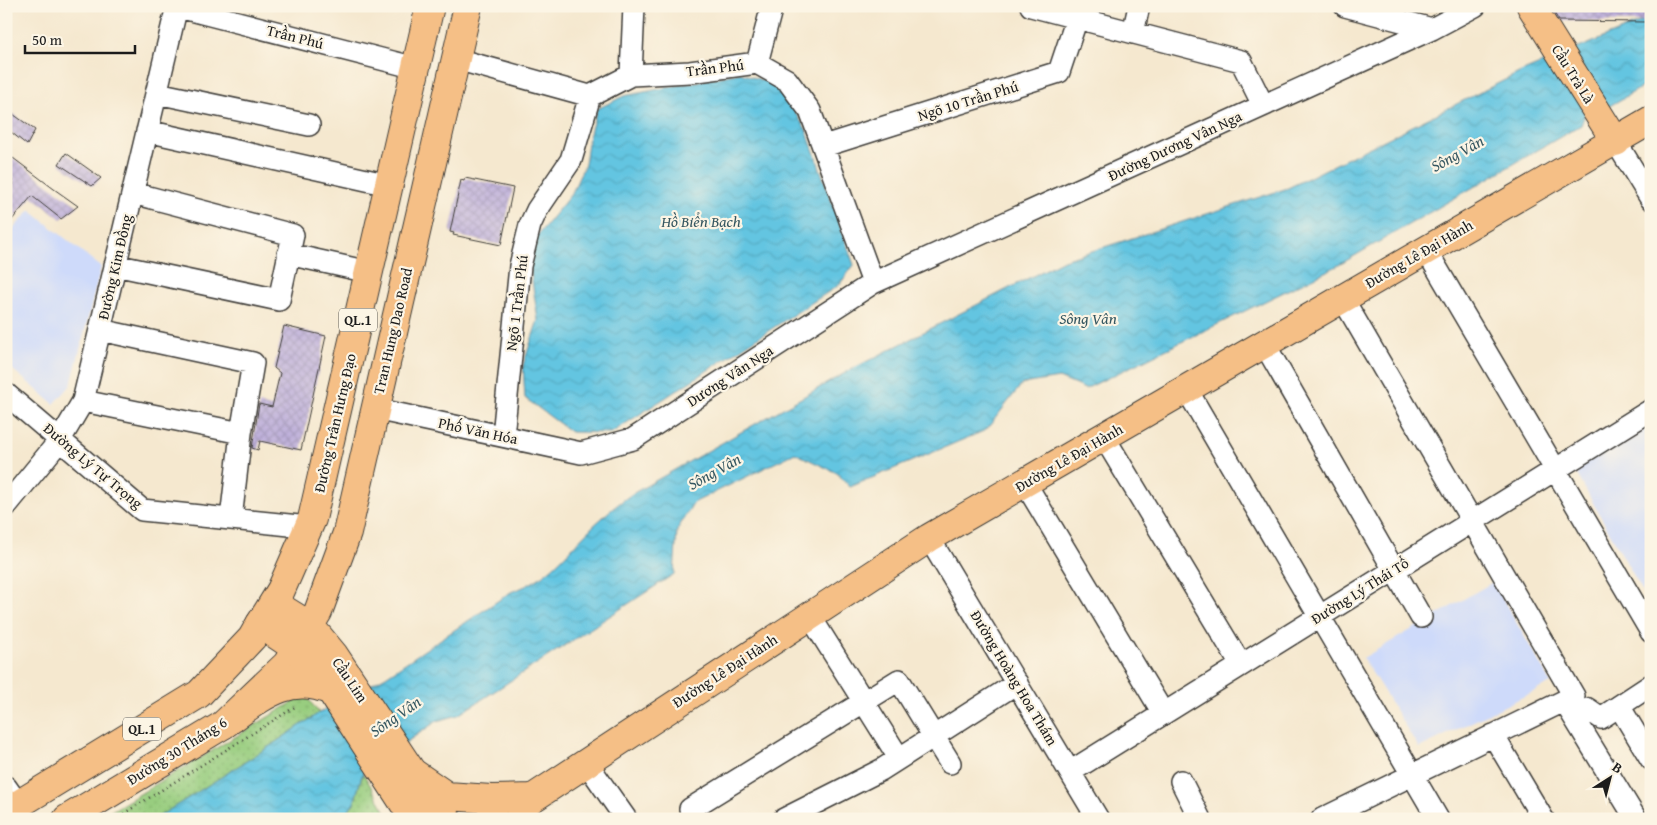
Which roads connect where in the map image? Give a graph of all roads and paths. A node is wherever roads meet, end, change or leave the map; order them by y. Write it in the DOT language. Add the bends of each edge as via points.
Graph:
graph roads {
  1 [pos="176,6"];
  2 [pos="430,6"];
  3 [pos="468,6"];
  4 [pos="634,6"];
  5 [pos="772,6"];
  6 [pos="1031,6"];
  7 [pos="1140,6"];
  8 [pos="1345,6"];
  9 [pos="1475,6"];
  10 [pos="1531,6"];
  11 [pos="1077,18"];
  12 [pos="1432,30"];
  13 [pos="1133,33"];
  14 [pos="757,62"];
  15 [pos="416,68"];
  16 [pos="454,68"];
  17 [pos="631,74"];
  18 [pos="157,93"];
  19 [pos="590,96"];
  20 [pos="1263,105"];
  21 [pos="1651,120"];
  22 [pos="309,125"];
  23 [pos="148,131"];
  24 [pos="1616,142"];
  25 [pos="824,146"];
  26 [pos="389,185"];
  27 [pos="133,193"];
  28 [pos="1651,199"];
  29 [pos="1426,250"];
  30 [pos="288,254"];
  31 [pos="115,265"];
  32 [pos="369,272"];
  33 [pos="873,283"];
  34 [pos="1343,299"];
  35 [pos="100,330"];
  36 [pos="1265,345"];
  37 [pos="1187,390"];
  38 [pos="6,394"];
  39 [pos="83,401"];
  40 [pos="375,409"];
  41 [pos="1651,410"];
  42 [pos="241,434"];
  43 [pos="503,436"];
  44 [pos="1104,437"];
  45 [pos="60,440"];
  46 [pos="581,453"];
  47 [pos="1555,470"];
  48 [pos="1025,483"];
  49 [pos="6,506"];
  50 [pos="231,519"];
  51 [pos="1473,522"];
  52 [pos="309,527"];
  53 [pos="347,532"];
  54 [pos="930,538"];
  55 [pos="1393,570"];
  56 [pos="266,614"];
  57 [pos="810,616"];
  58 [pos="1318,616"];
  59 [pos="1421,617"];
  60 [pos="1651,632"];
  61 [pos="303,637"];
  62 [pos="334,655"];
  63 [pos="1241,665"];
  64 [pos="1017,683"];
  65 [pos="340,685"];
  66 [pos="1651,685"];
  67 [pos="863,702"];
  68 [pos="297,706"];
  69 [pos="1619,706"];
  70 [pos="1569,709"];
  71 [pos="1163,713"];
  72 [pos="223,725"];
  73 [pos="1493,735"];
  74 [pos="932,736"];
  75 [pos="898,758"];
  76 [pos="1651,759"];
  77 [pos="586,762"];
  78 [pos="950,762"];
  79 [pos="1070,772"];
  80 [pos="1411,775"];
  81 [pos="402,778"];
  82 [pos="1181,781"];
  83 [pos="534,798"];
  84 [pos="10,801"];
  85 [pos="690,810"];
  86 [pos="1094,817"];
  87 [pos="67,819"];
  88 [pos="115,819"];
  89 [pos="400,819"];
  90 [pos="414,819"];
  91 [pos="447,819"];
  92 [pos="501,819"];
  93 [pos="626,819"];
  94 [pos="784,819"];
  95 [pos="1200,819"];
  96 [pos="1322,819"];
  97 [pos="1438,819"];
  98 [pos="1543,819"];
  99 [pos="1636,819"];
  1 -- 15 [label="street, Trần Phú"];
  1 -- 18 [label="street, Đường Kim Đồng"];
  2 -- 15 [label="main road, Đường Trân Hưng Đạo / QL.1"];
  3 -- 16 [label="main road, Tran Hung Dao Road / QL.1"];
  4 -- 17 [label="street"];
  5 -- 14 [label="street"];
  6 -- 11 [label="street"];
  7 -- 13 [label="street"];
  8 -- 12 [label="street"];
  9 -- 12 [label="street, Đường Dương Vân Nga"];
  10 -- 24 [label="main road, Cầu Trà Là"];
  11 -- 13 [label="street"];
  11 -- 25 [label="street, Ngõ 10 Trần Phú" via="1059,72"];
  12 -- 20 [label="street, Đường Dương Vân Nga"];
  13 -- 20 [label="street" via="1241,61"];
  14 -- 17 [label="street, Trần Phú" via="690,72"];
  14 -- 25 [label="street, Trần Phú" via="787,80 810,111"];
  15 -- 16 [label="main road"];
  15 -- 26 [label="main road, Đường Trân Hưng Đạo / QL.1"];
  16 -- 19 [label="street"];
  16 -- 40 [label="main road, Tran Hung Dao Road / QL.1"];
  17 -- 19 [label="street, Trần Phú"];
  18 -- 22 [label="street"];
  18 -- 23 [label="street, Đường Kim Đồng"];
  19 -- 43 [label="street, Ngõ 1 Trần Phú" via="571,160 530,225 520,266"];
  20 -- 33 [label="street, Đường Dương Vân Nga"];
  21 -- 24 [label="main road, Đường Lê Đại Hành"];
  23 -- 26 [label="street"];
  23 -- 27 [label="street, Đường Kim Đồng"];
  24 -- 28 [label="street"];
  24 -- 29 [label="main road, Đường Lê Đại Hành"];
  25 -- 33 [label="street, Trần Phú"];
  26 -- 32 [label="main road, Đường Trân Hưng Đạo / QL.1"];
  27 -- 30 [label="street" via="293,235"];
  27 -- 31 [label="street, Đường Kim Đồng"];
  29 -- 34 [label="main road, Đường Lê Đại Hành"];
  29 -- 47 [label="street"];
  30 -- 31 [label="street" via="279,300"];
  30 -- 32 [label="street"];
  31 -- 35 [label="street, Đường Kim Đồng"];
  32 -- 52 [label="main road, Đường Trân Hưng Đạo / QL.1"];
  33 -- 46 [label="street, Dương Vân Nga" via="633,439"];
  34 -- 36 [label="main road, Đường Lê Đại Hành"];
  34 -- 51 [label="street"];
  35 -- 39 [label="street, Đường Kim Đồng"];
  35 -- 42 [label="street" via="254,363"];
  36 -- 37 [label="main road, Đường Lê Đại Hành"];
  36 -- 55 [label="street"];
  37 -- 44 [label="main road, Đường Lê Đại Hành"];
  37 -- 58 [label="street"];
  38 -- 45 [label="street, Đường Lý Tự Trọng"];
  39 -- 42 [label="street"];
  39 -- 45 [label="street, Đường Kim Đồng"];
  40 -- 43 [label="street, Phố Văn Hóa"];
  40 -- 53 [label="main road, Tran Hung Dao Road / QL.1"];
  41 -- 47 [label="street, Đường Lý Thái Tổ"];
  42 -- 50 [label="street"];
  43 -- 46 [label="street, Phố Văn Hóa"];
  44 -- 48 [label="main road, Đường Lê Đại Hành"];
  44 -- 63 [label="street"];
  45 -- 49 [label="street, Đường Kim Đồng"];
  45 -- 50 [label="street, Đường Lý Tự Trọng" via="142,510"];
  47 -- 51 [label="street, Đường Lý Thái Tổ"];
  47 -- 60 [label="street"];
  48 -- 54 [label="main road, Đường Lê Đại Hành"];
  48 -- 71 [label="street"];
  50 -- 52 [label="street, Đường Lý Tự Trọng"];
  51 -- 55 [label="street, Đường Lý Thái Tổ"];
  51 -- 70 [label="street" via="1574,696"];
  52 -- 56 [label="main road, Đường Trân Hưng Đạo / QL.1"];
  53 -- 61 [label="main road, Tran Hung Dao Road / QL.1" via="318,612"];
  53 -- 62 [label="main road" via="331,599 330,634"];
  54 -- 57 [label="main road, Đường Lê Đại Hành"];
  54 -- 64 [label="street, Đường Hoàng Hoa Thám"];
  55 -- 58 [label="street, Đường Lý Thái Tổ"];
  55 -- 59 [label="street"];
  56 -- 61 [label="main road, Cầu Lim"];
  56 -- 84 [label="main road, QL.1" via="252,638 199,694"];
  57 -- 67 [label="street"];
  57 -- 77 [label="main road, Đường Lê Đại Hành"];
  58 -- 63 [label="street, Đường Lý Thái Tổ"];
  58 -- 80 [label="street"];
  61 -- 62 [label="main road, Cầu Lim"];
  61 -- 65 [label="main road, Cầu Lim"];
  61 -- 72 [label="main road, Đường 30 Tháng 6 / QL.1" via="287,664"];
  62 -- 65 [label="main road, Cầu Lim"];
  63 -- 71 [label="street, Đường Lý Thái Tổ"];
  64 -- 74 [label="street"];
  64 -- 79 [label="street, Đường Hoàng Hoa Thám"];
  65 -- 72 [label="main road" via="291,684 271,691"];
  65 -- 81 [label="main road, Cầu Lim"];
  66 -- 69 [label="street"];
  67 -- 74 [label="street" via="899,680"];
  67 -- 75 [label="street"];
  67 -- 85 [label="street"];
  68 -- 88 [label="path"];
  69 -- 70 [label="street" via="1601,718 1588,709"];
  69 -- 76 [label="street"];
  70 -- 73 [label="street"];
  70 -- 99 [label="street"];
  71 -- 79 [label="street, Đường Lý Thái Tổ"];
  72 -- 87 [label="main road, Đường 30 Tháng 6 / QL.1"];
  73 -- 80 [label="street"];
  73 -- 98 [label="street"];
  74 -- 75 [label="street"];
  74 -- 78 [label="street"];
  75 -- 94 [label="street" via="881,770"];
  77 -- 83 [label="main road, Đường Lê Đại Hành"];
  77 -- 93 [label="street"];
  79 -- 86 [label="street, Đường Hoàng Hoa Thám"];
  80 -- 96 [label="street"];
  80 -- 97 [label="street"];
  81 -- 83 [label="main road" via="446,796"];
  81 -- 89 [label="main road"];
  81 -- 90 [label="main road"];
  81 -- 91 [label="main road"];
  82 -- 95 [label="street"];
  83 -- 92 [label="main road, Đường Lê Đại Hành"];
}
